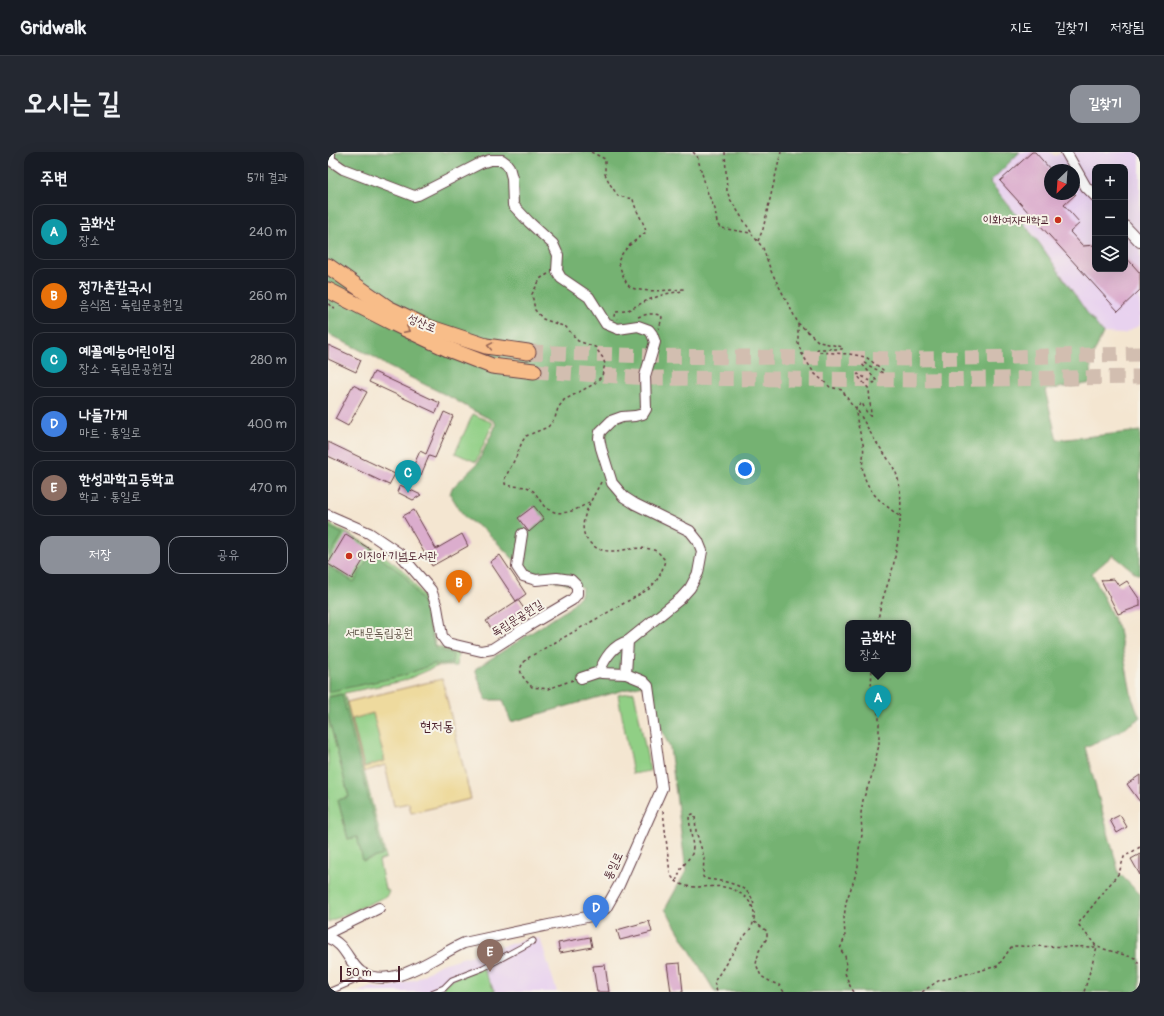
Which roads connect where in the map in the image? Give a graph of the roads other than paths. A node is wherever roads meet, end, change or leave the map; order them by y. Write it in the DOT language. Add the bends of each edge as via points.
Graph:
graph roads {
  1 [pos="330,152"];
  2 [pos="1066,152"];
  3 [pos="1092,193"];
  4 [pos="1128,229"];
  5 [pos="1140,242"];
  6 [pos="328,266"];
  7 [pos="328,280"];
  8 [pos="328,290"];
  9 [pos="328,299"];
  10 [pos="388,308"];
  11 [pos="372,313"];
  12 [pos="528,352"];
  13 [pos="534,371"];
  14 [pos="328,514"];
  15 [pos="522,534"];
  16 [pos="628,641"];
  17 [pos="599,672"];
  18 [pos="626,674"];
  19 [pos="581,678"];
  20 [pos="379,908"];
  21 [pos="328,933"];
  22 [pos="328,938"];
  23 [pos="533,941"];
  24 [pos="361,972"];
  25 [pos="328,992"];
  26 [pos="434,992"];
  1 -- 16 [label="street" via="330,160 343,169 414,196 481,163 502,160 510,168 513,205 553,244 558,255 557,270 561,278 589,297 606,324 618,329 638,326 652,334 655,342 645,376 646,409 643,414 611,421 600,432 601,448 612,483 624,497 690,531 702,551 698,573 690,588 663,614"];
  2 -- 3 [label="street"];
  4 -- 5 [label="street"];
  6 -- 10 [label="main road, 성산로"];
  7 -- 10 [label="main road"];
  8 -- 11 [label="main road"];
  9 -- 11 [label="main road"];
  12 -- 10 [label="main road, 성산로, one-way" via="486,346 463,339 425,326"];
  11 -- 13 [label="main road, 성산로, one-way" via="448,349 492,366"];
  14 -- 15 [label="street, 독립문공원길" via="369,533 400,554 430,590 437,607 442,636 447,643 481,651 492,649 572,600 577,594 577,586 571,580 536,580 523,576 517,567"];
  16 -- 17 [label="street" via="621,643 606,658"];
  16 -- 18 [label="street"];
  17 -- 18 [label="street"];
  17 -- 19 [label="street"];
  18 -- 24 [label="street, 통일로" via="648,686 662,788 619,885 606,908 596,915 464,943 422,968 392,980 377,979"];
  20 -- 21 [label="street"];
  22 -- 24 [label="street" via="339,944"];
  23 -- 26 [label="lane" via="483,968 452,980 444,988"];
  24 -- 25 [label="lane" via="356,980"];
}
